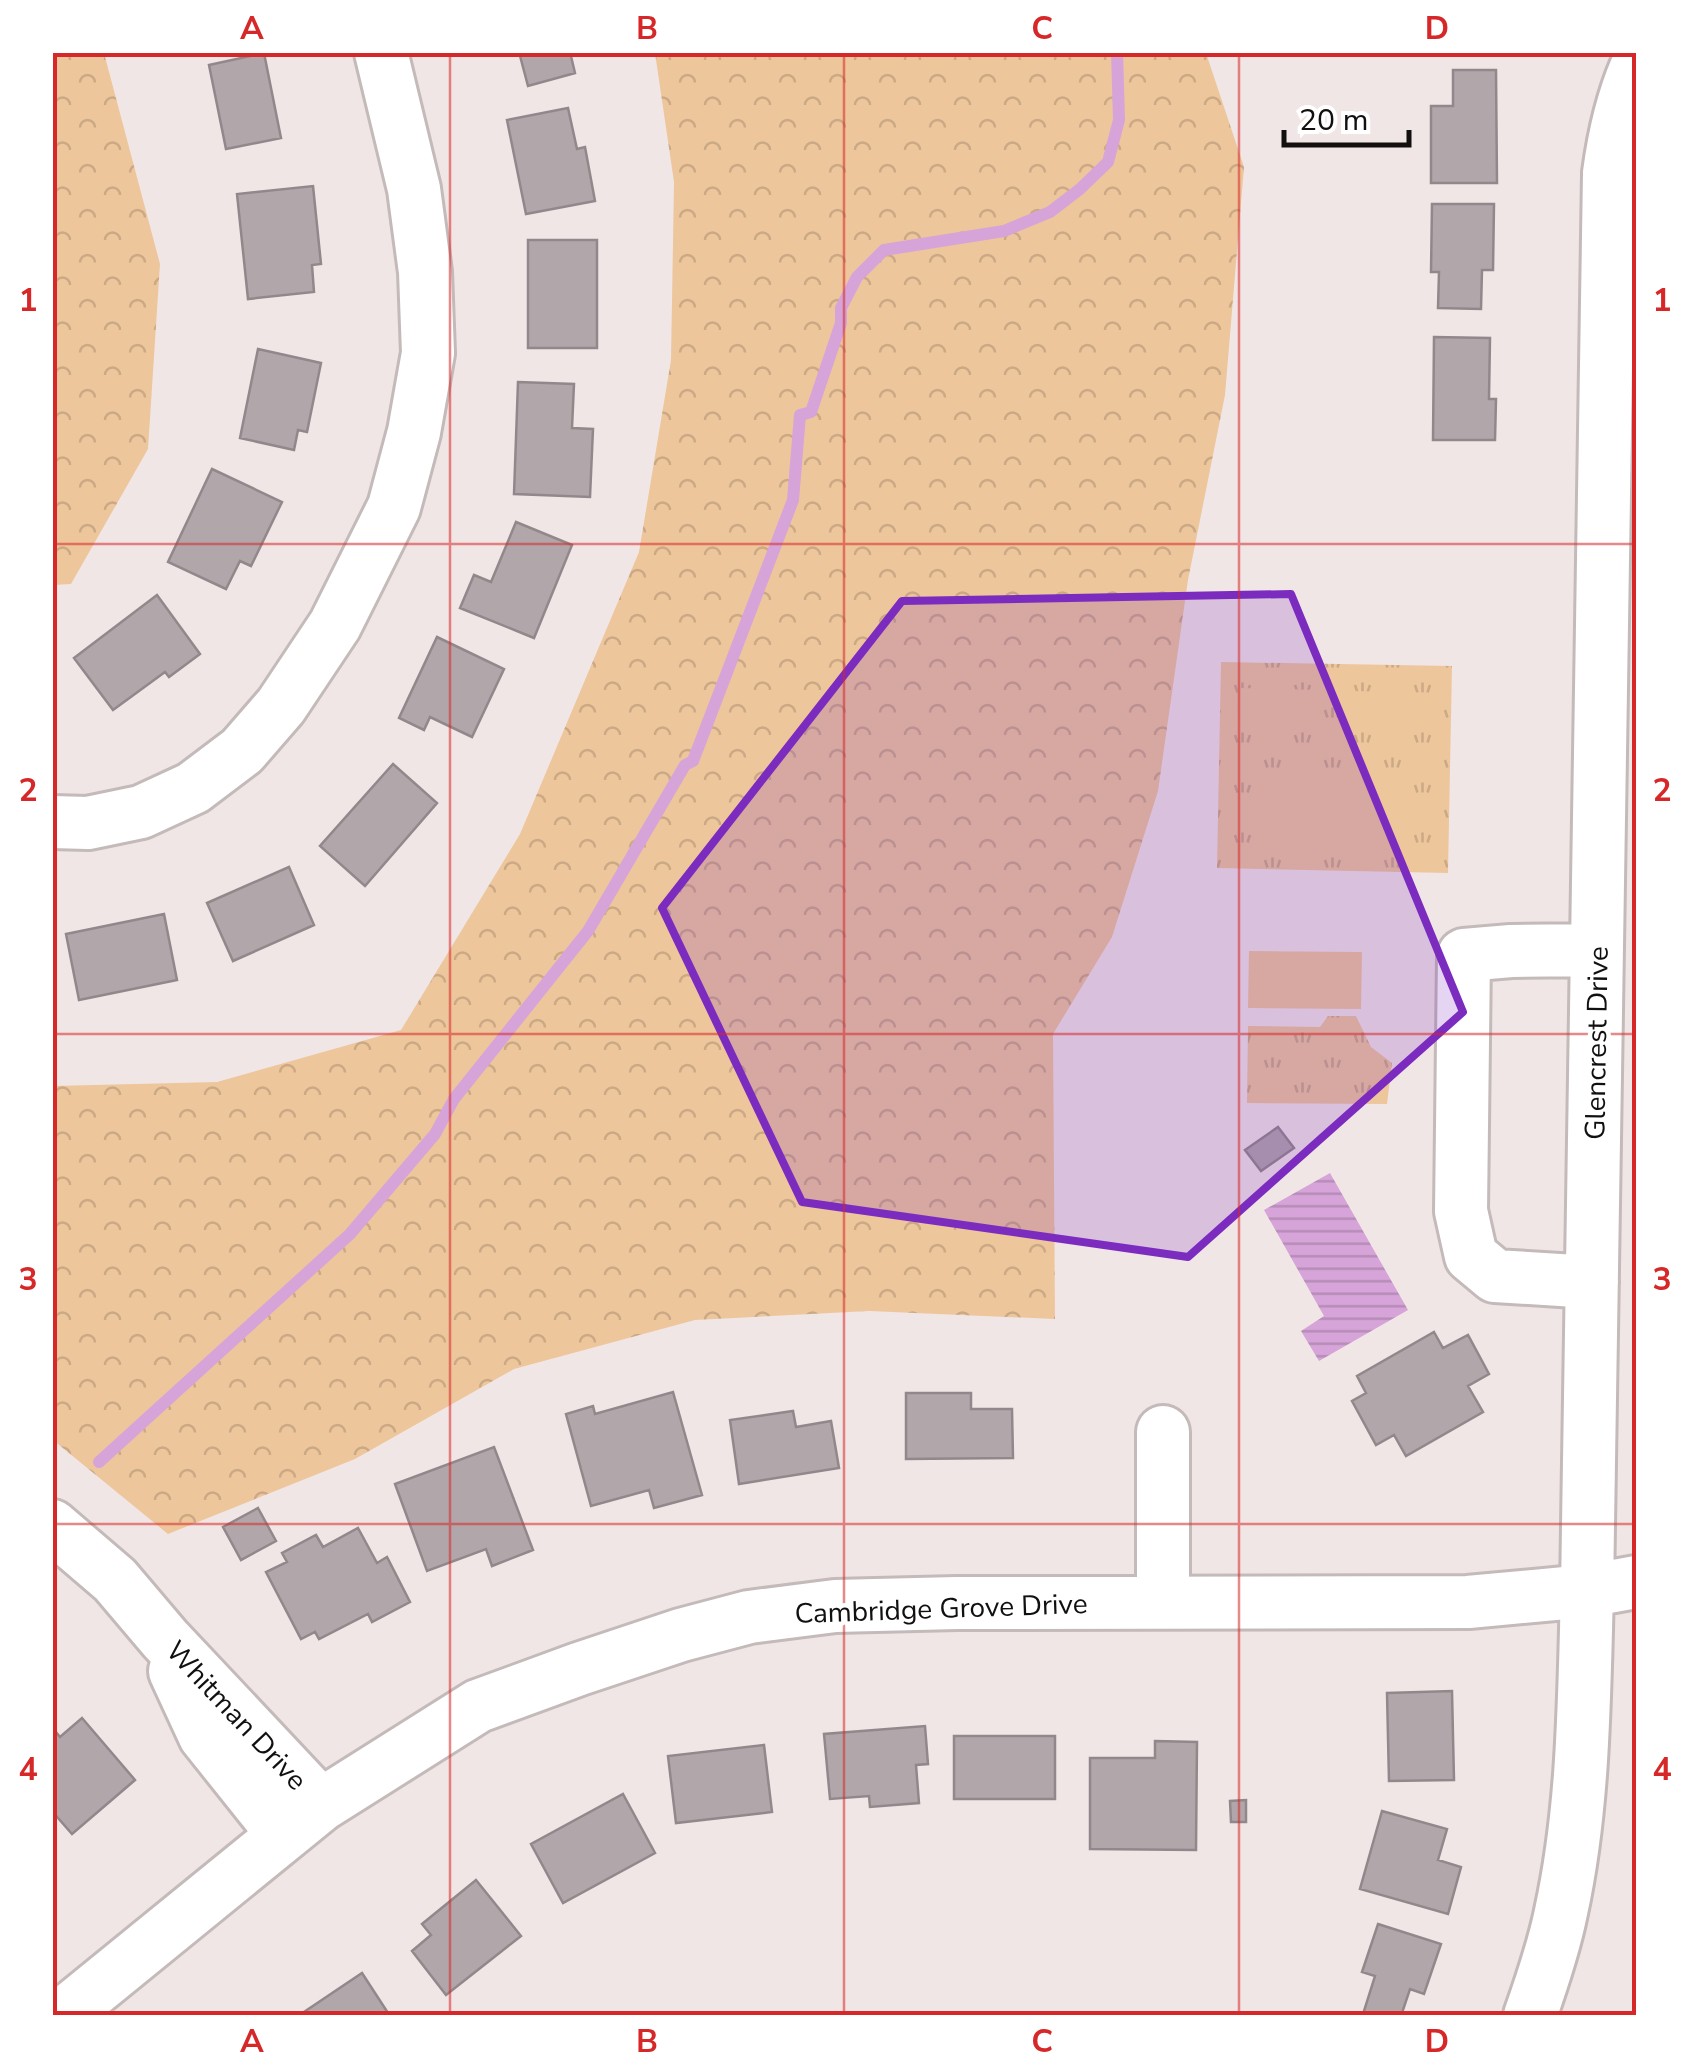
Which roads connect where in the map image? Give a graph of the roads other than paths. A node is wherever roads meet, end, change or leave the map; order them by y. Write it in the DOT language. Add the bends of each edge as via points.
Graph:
graph roads {
  1 [pos="381,52"];
  2 [pos="1636,68"];
  3 [pos="52,822"];
  4 [pos="1597,950"];
  5 [pos="1592,1282"];
  6 [pos="1163,1432"];
  7 [pos="52,1526"];
  8 [pos="1612,1586"];
  9 [pos="1163,1602"];
  10 [pos="302,1820"];
  11 [pos="62,2016"];
  12 [pos="1530,2016"];
  1 -- 3 [label="street" via="414,189 428,354 394,507 335,625 242,751 193,788 141,812"];
  2 -- 4 [label="street, Glencrest Drive" via="1614,133 1609,173"];
  4 -- 5 [label="street, Glencrest Drive"];
  4 -- 5 [label="street" via="1464,955 1462,1211 1470,1256 1495,1276"];
  5 -- 8 [label="street, Glencrest Drive"];
  6 -- 9 [label="street"];
  7 -- 10 [label="street, Whitman Drive" via="115,1580 153,1624 204,1736"];
  8 -- 9 [label="street, Cambridge Grove Drive" via="1468,1602"];
  8 -- 12 [label="street, Glencrest Drive" via="1583,1738 1561,1914"];
  9 -- 10 [label="street, Cambridge Grove Drive" via="835,1606 749,1617 478,1706"];
  10 -- 11 [label="street, Cambridge Grove Drive"];
}
